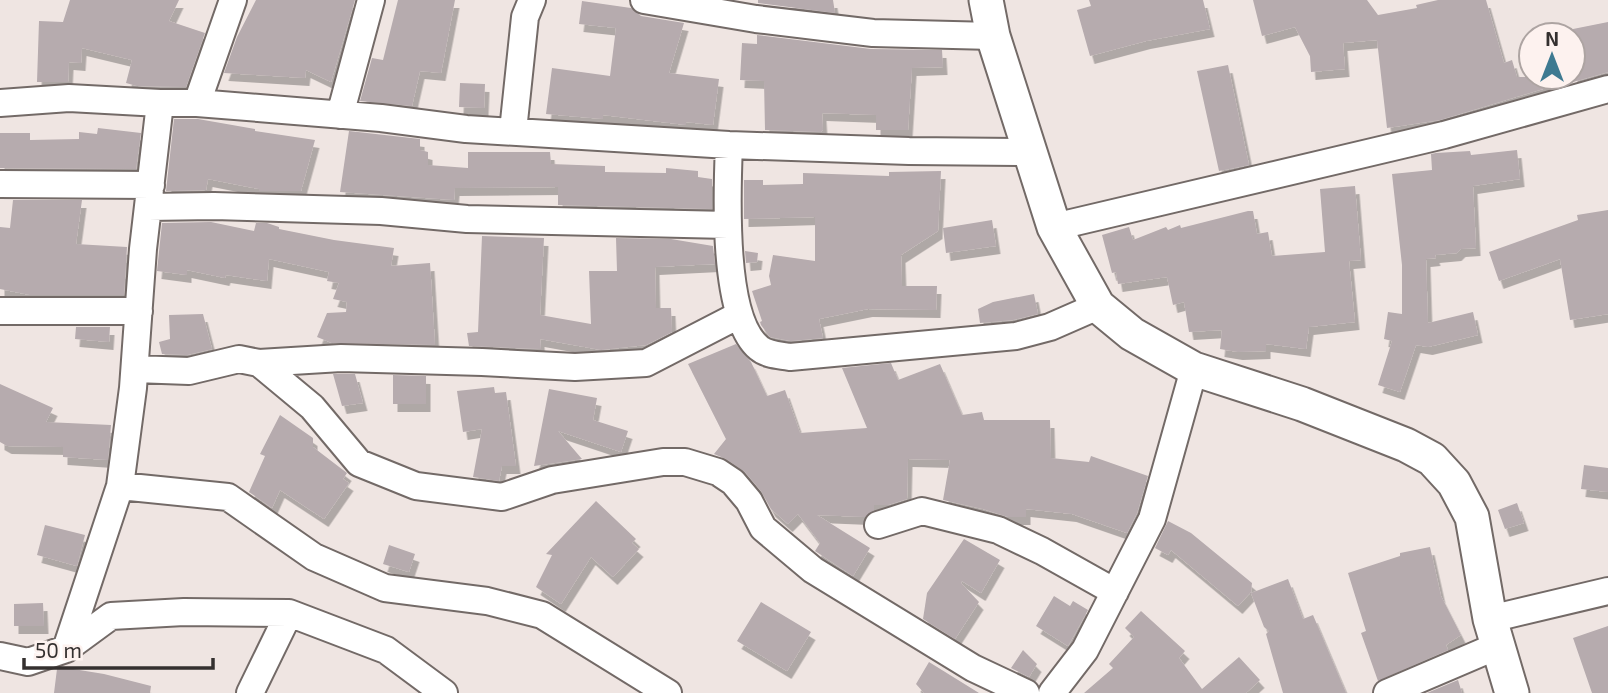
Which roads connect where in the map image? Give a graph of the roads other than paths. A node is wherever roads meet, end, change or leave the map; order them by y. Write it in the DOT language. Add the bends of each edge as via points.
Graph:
graph roads {
  1 [pos="233,0"];
  2 [pos="370,0"];
  3 [pos="532,0"];
  4 [pos="644,0"];
  5 [pos="986,0"];
  6 [pos="993,36"];
  7 [pos="1608,89"];
  8 [pos="0,103"];
  9 [pos="160,103"];
  10 [pos="197,103"];
  11 [pos="340,115"];
  12 [pos="513,131"];
  13 [pos="729,145"];
  14 [pos="1030,152"];
  15 [pos="0,184"];
  16 [pos="149,196"];
  17 [pos="728,225"];
  18 [pos="1054,228"];
  19 [pos="1098,306"];
  20 [pos="0,311"];
  21 [pos="139,311"];
  22 [pos="740,315"];
  23 [pos="258,363"];
  24 [pos="135,369"];
  25 [pos="1195,369"];
  26 [pos="120,486"];
  27 [pos="878,525"];
  28 [pos="1608,591"];
  29 [pos="1115,592"];
  30 [pos="289,613"];
  31 [pos="1493,632"];
  32 [pos="66,649"];
  33 [pos="0,656"];
  34 [pos="250,693"];
  35 [pos="444,693"];
  36 [pos="668,693"];
  37 [pos="1026,693"];
  38 [pos="1052,693"];
  39 [pos="1387,693"];
  40 [pos="1512,693"];
  1 -- 10 [label="street"];
  2 -- 11 [label="street"];
  3 -- 12 [label="street" via="525,17"];
  4 -- 6 [label="street" via="873,33"];
  5 -- 6 [label="street"];
  6 -- 14 [label="street"];
  7 -- 18 [label="street" via="1444,135"];
  8 -- 9 [label="street" via="69,97"];
  9 -- 10 [label="street"];
  9 -- 16 [label="street"];
  10 -- 11 [label="street"];
  11 -- 12 [label="street"];
  12 -- 13 [label="street"];
  13 -- 14 [label="street"];
  13 -- 17 [label="street"];
  14 -- 18 [label="street"];
  15 -- 16 [label="street"];
  16 -- 17 [label="street" via="215,206 467,219"];
  16 -- 21 [label="street"];
  17 -- 22 [label="street"];
  18 -- 19 [label="street"];
  19 -- 22 [label="street" via="1016,336 790,357 759,348"];
  19 -- 25 [label="street" via="1132,334"];
  20 -- 21 [label="street"];
  21 -- 24 [label="street"];
  22 -- 23 [label="street" via="646,363 575,368 341,358"];
  23 -- 24 [label="street" via="239,359 189,371"];
  23 -- 37 [label="street" via="312,407 359,463 416,486 502,496 552,480 663,462 685,462 718,472 749,501 763,528 813,570 974,668"];
  24 -- 26 [label="street"];
  25 -- 29 [label="street" via="1152,519"];
  25 -- 31 [label="street" via="1302,404 1432,460 1454,483 1472,517"];
  26 -- 32 [label="street"];
  26 -- 36 [label="street" via="228,497 314,557 385,588 488,601 542,615"];
  27 -- 29 [label="street" via="922,511 998,530"];
  28 -- 31 [label="street"];
  29 -- 38 [label="street" via="1085,650"];
  30 -- 32 [label="street" via="111,616"];
  30 -- 34 [label="street"];
  30 -- 35 [label="street" via="386,650"];
  31 -- 39 [label="street"];
  31 -- 40 [label="street"];
  32 -- 33 [label="street" via="28,662"];
}
